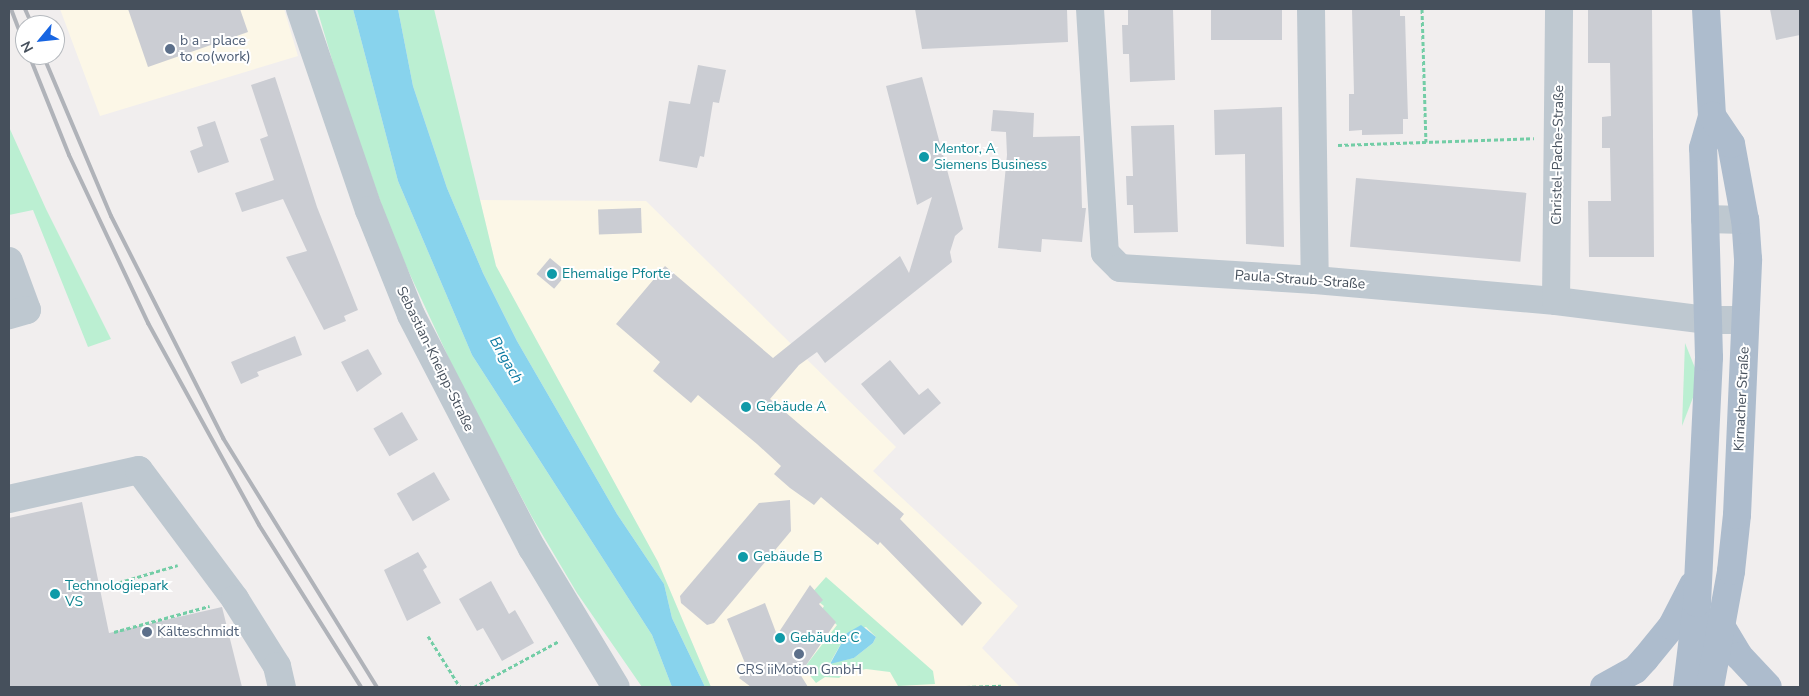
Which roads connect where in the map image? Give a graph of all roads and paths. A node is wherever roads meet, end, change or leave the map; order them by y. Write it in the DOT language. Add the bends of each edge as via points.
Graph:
graph roads {
  1 [pos="300,9"];
  2 [pos="1090,9"];
  3 [pos="1311,9"];
  4 [pos="1422,9"];
  5 [pos="1559,9"];
  6 [pos="1706,9"];
  7 [pos="1712,116"];
  8 [pos="1559,137"];
  9 [pos="1426,142"];
  10 [pos="1314,146"];
  11 [pos="1705,219"];
  12 [pos="1745,220"];
  13 [pos="9,261"];
  14 [pos="1315,280"];
  15 [pos="1556,301"];
  16 [pos="9,315"];
  17 [pos="1706,320"];
  18 [pos="1745,320"];
  19 [pos="9,499"];
  20 [pos="202,556"];
  21 [pos="1699,572"];
  22 [pos="100,588"];
  23 [pos="235,599"];
  24 [pos="1721,626"];
  25 [pos="581,629"];
  26 [pos="114,632"];
  27 [pos="428,636"];
  28 [pos="279,676"];
  29 [pos="1001,686"];
  30 [pos="460,687"];
  31 [pos="474,687"];
  32 [pos="616,687"];
  33 [pos="966,687"];
  34 [pos="1604,687"];
  35 [pos="1687,687"];
  36 [pos="1710,687"];
  37 [pos="1768,687"];
  1 -- 25 [label="street, Sebastian-Kneipp-Straße" via="370,210 411,315 532,548"];
  2 -- 14 [label="street, Paula-Straub-Straße" via="1104,253 1120,268"];
  3 -- 10 [label="street"];
  4 -- 9 [label="path"];
  5 -- 8 [label="street, Christel-Pache-Straße"];
  6 -- 7 [label="main road"];
  7 -- 11 [label="main road" via="1703,148"];
  7 -- 12 [label="main road, Kirnacher Straße" via="1731,144"];
  8 -- 9 [label="path"];
  8 -- 15 [label="street, Christel-Pache-Straße"];
  9 -- 10 [label="path"];
  10 -- 14 [label="street"];
  11 -- 12 [label="street"];
  11 -- 17 [label="main road"];
  12 -- 18 [label="main road, Kirnacher Straße" via="1748,259"];
  13 -- 16 [label="street" via="27,310"];
  14 -- 15 [label="street, Paula-Straub-Straße"];
  15 -- 17 [label="street, Paula-Straub-Straße"];
  17 -- 18 [label="street, Paula-Straub-Straße"];
  17 -- 21 [label="main road" via="1709,357"];
  18 -- 24 [label="main road, Kirnacher Straße" via="1736,515"];
  19 -- 20 [label="street" via="139,470"];
  20 -- 22 [label="path" via="150,575"];
  20 -- 23 [label="street"];
  21 -- 34 [label="main road" via="1672,626 1650,653 1634,670"];
  21 -- 35 [label="main road"];
  23 -- 26 [label="path"];
  23 -- 28 [label="street"];
  24 -- 36 [label="main road, Kirnacher Straße"];
  24 -- 37 [label="main road" via="1739,656"];
  25 -- 31 [label="path"];
  25 -- 32 [label="street, Sebastian-Kneipp-Straße"];
  27 -- 30 [label="path"];
  29 -- 33 [label="path"];
}
